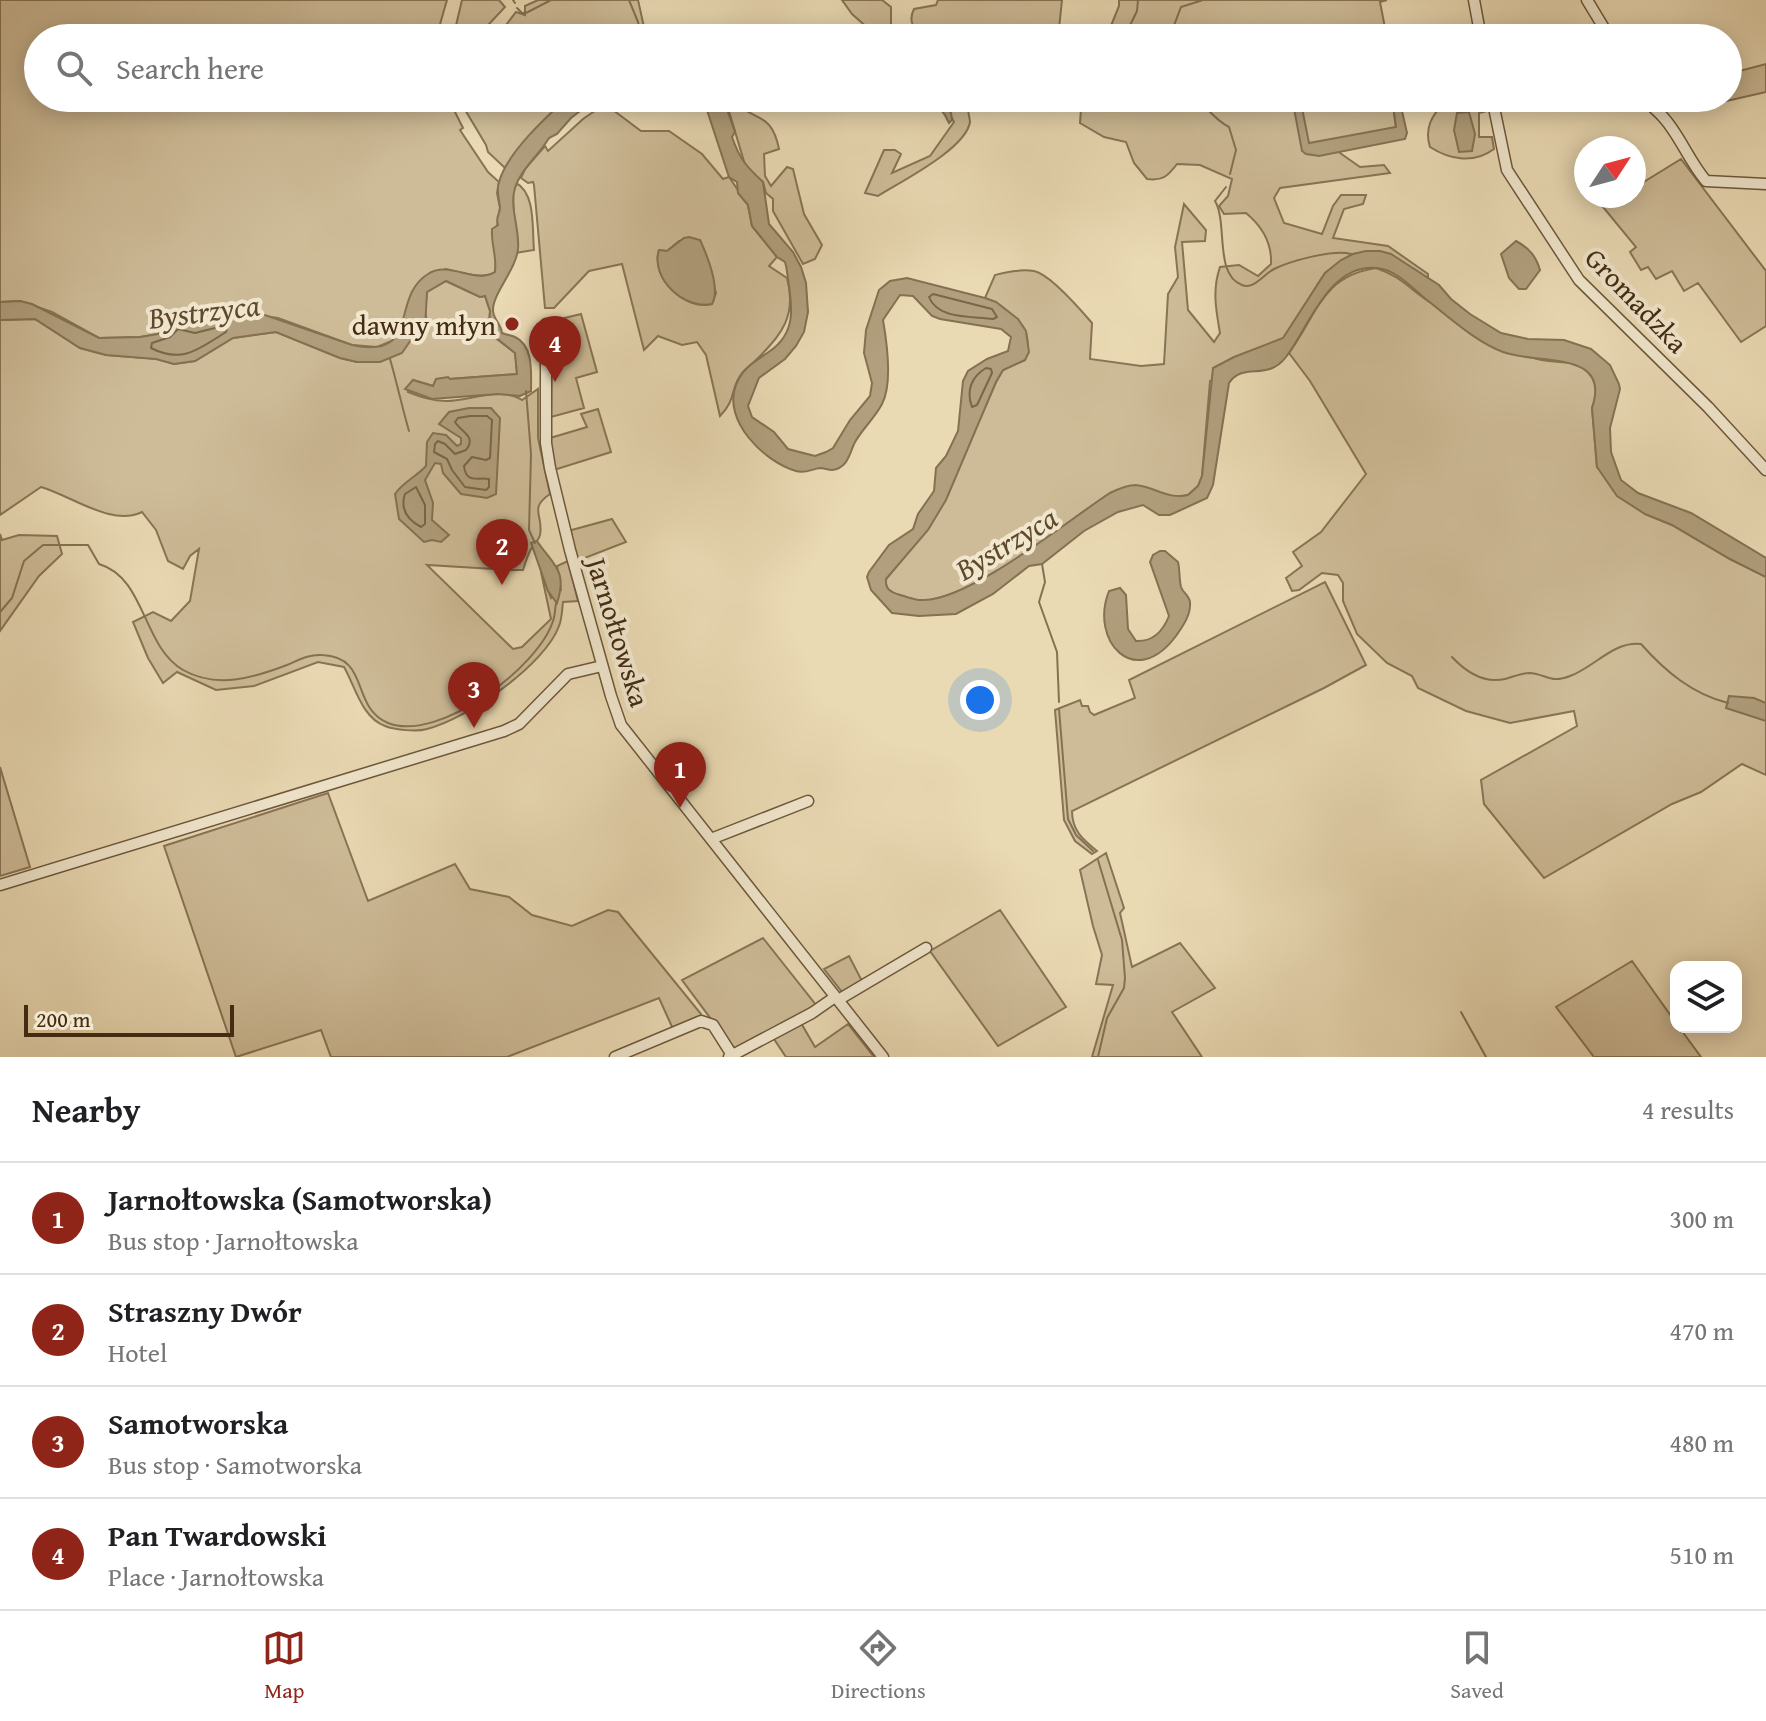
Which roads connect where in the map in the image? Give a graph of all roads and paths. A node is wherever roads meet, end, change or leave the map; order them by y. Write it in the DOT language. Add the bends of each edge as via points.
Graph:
graph roads {
  1 [pos="1474,0"];
  2 [pos="1587,0"];
  3 [pos="1478,24"];
  4 [pos="1602,24"];
  5 [pos="1495,112"];
  6 [pos="1657,112"];
  7 [pos="1766,184"];
  8 [pos="546,324"];
  9 [pos="1766,470"];
  10 [pos="602,666"];
  11 [pos="808,801"];
  12 [pos="711,839"];
  13 [pos="0,885"];
  14 [pos="926,948"];
  15 [pos="836,998"];
  16 [pos="730,1056"];
  17 [pos="615,1057"];
  18 [pos="883,1057"];
  1 -- 3 [label="street"];
  2 -- 4 [label="street"];
  5 -- 9 [label="street, Gromadzka" via="1507,170 1579,280"];
  6 -- 7 [label="street" via="1706,181"];
  8 -- 10 [label="street, Jarnołtowska" via="550,468"];
  10 -- 12 [label="street, Jarnołtowska" via="627,735"];
  10 -- 13 [label="street" via="568,674 519,724 504,731"];
  11 -- 12 [label="street"];
  12 -- 15 [label="street, Jarnołtowska"];
  14 -- 15 [label="street"];
  15 -- 16 [label="street"];
  15 -- 18 [label="street, Jarnołtowska"];
  16 -- 17 [label="street" via="713,1025 701,1021"];
}
